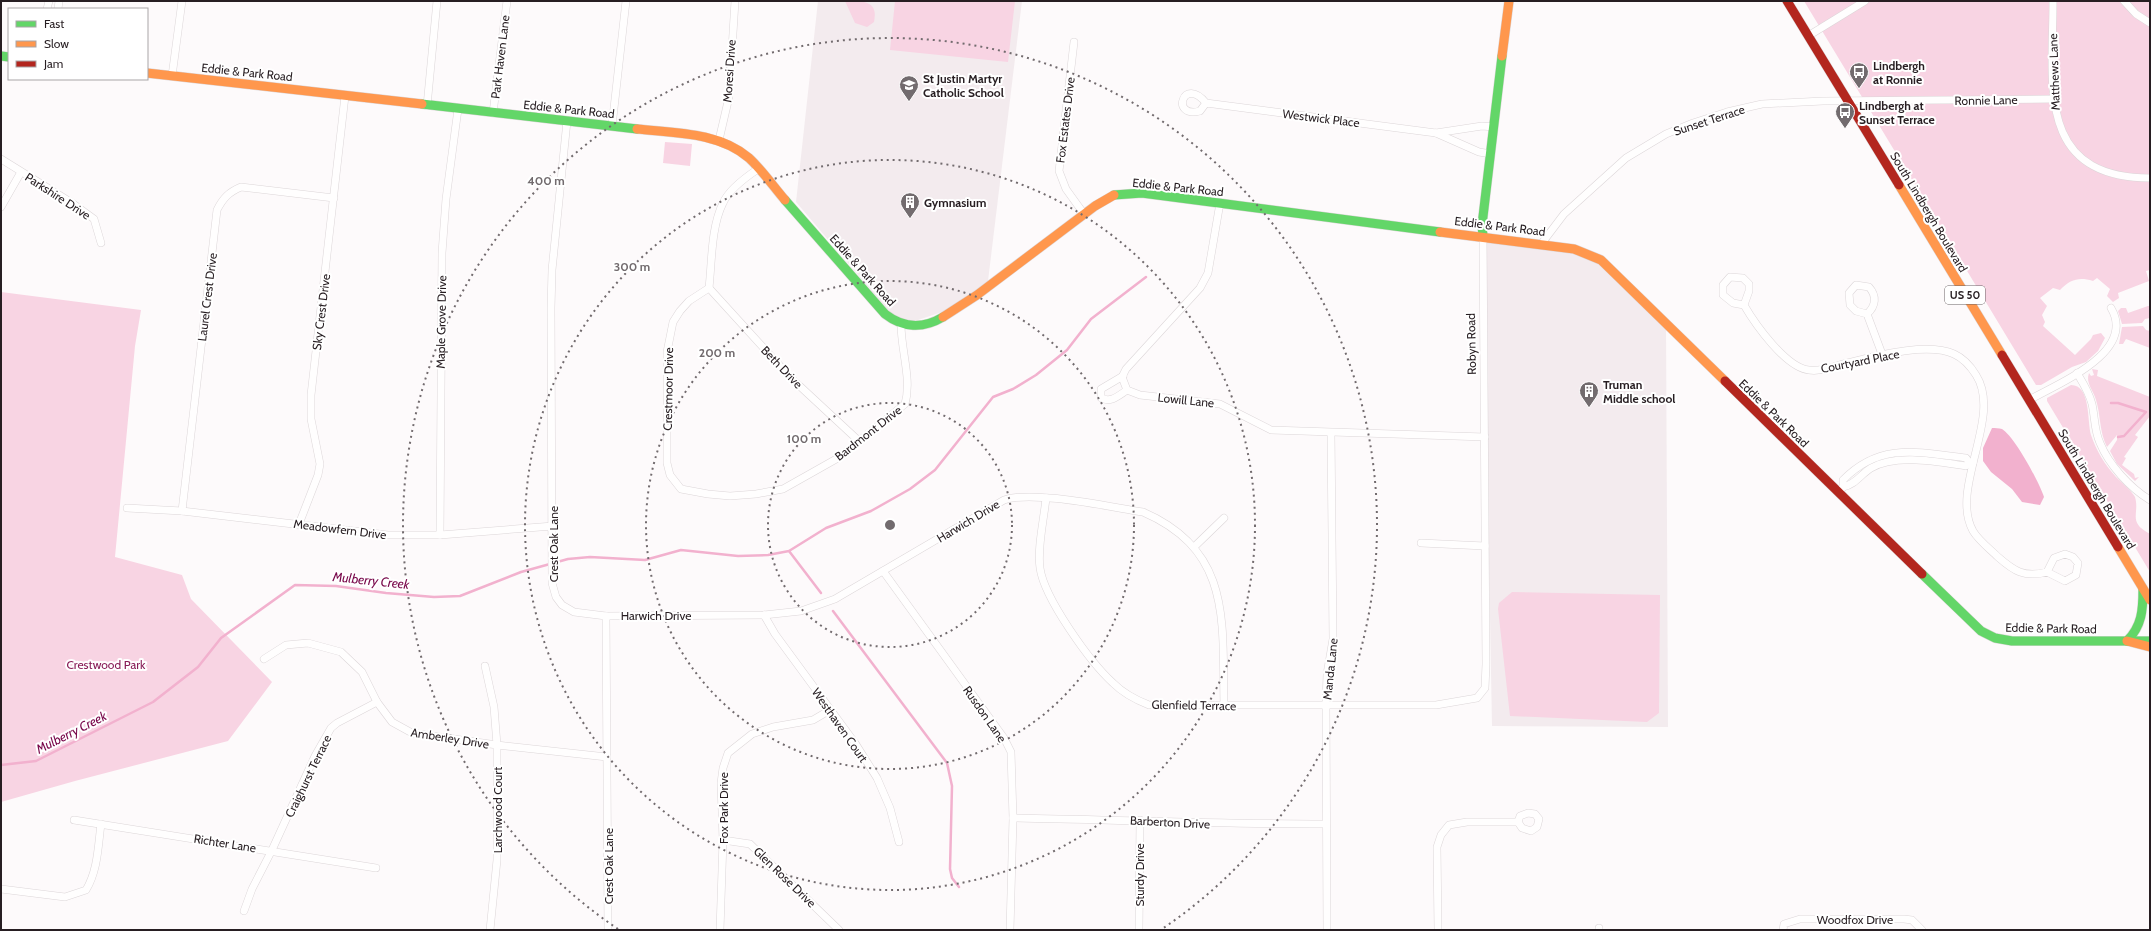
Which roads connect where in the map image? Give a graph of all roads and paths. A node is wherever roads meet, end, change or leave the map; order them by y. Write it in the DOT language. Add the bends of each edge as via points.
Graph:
graph roads {
  1 [pos="182,1"];
  2 [pos="437,1"];
  3 [pos="507,1"];
  4 [pos="626,1"];
  5 [pos="735,1"];
  6 [pos="1509,1"];
  7 [pos="1787,1"];
  8 [pos="1865,1"];
  9 [pos="2053,1"];
  10 [pos="2124,1"];
  11 [pos="2150,23"];
  12 [pos="1808,36"];
  13 [pos="1074,42"];
  14 [pos="148,73"];
  15 [pos="172,76"];
  16 [pos="345,96"];
  17 [pos="2053,99"];
  18 [pos="1847,101"];
  19 [pos="1206,103"];
  20 [pos="427,106"];
  21 [pos="458,109"];
  22 [pos="493,113"];
  23 [pos="567,121"];
  24 [pos="612,126"];
  25 [pos="1494,127"];
  26 [pos="1436,133"];
  27 [pos="719,140"];
  28 [pos="1491,154"];
  29 [pos="1,159"];
  30 [pos="758,169"];
  31 [pos="21,172"];
  32 [pos="2150,178"];
  33 [pos="334,198"];
  34 [pos="1220,203"];
  35 [pos="1,207"];
  36 [pos="1084,214"];
  37 [pos="1483,236"];
  38 [pos="101,243"];
  39 [pos="1542,243"];
  40 [pos="710,288"];
  41 [pos="1744,305"];
  42 [pos="2110,308"];
  43 [pos="1867,314"];
  44 [pos="901,324"];
  45 [pos="1882,354"];
  46 [pos="2077,373"];
  47 [pos="1123,376"];
  48 [pos="1127,390"];
  49 [pos="2029,400"];
  50 [pos="1331,433"];
  51 [pos="1485,437"];
  52 [pos="860,442"];
  53 [pos="1971,463"];
  54 [pos="670,475"];
  55 [pos="1841,490"];
  56 [pos="1046,498"];
  57 [pos="2150,500"];
  58 [pos="127,508"];
  59 [pos="182,511"];
  60 [pos="1224,518"];
  61 [pos="300,524"];
  62 [pos="553,526"];
  63 [pos="440,535"];
  64 [pos="1421,543"];
  65 [pos="1194,546"];
  66 [pos="1485,546"];
  67 [pos="883,571"];
  68 [pos="2047,572"];
  69 [pos="2143,589"];
  70 [pos="2150,600"];
  71 [pos="764,615"];
  72 [pos="606,616"];
  73 [pos="2128,641"];
  74 [pos="2150,641"];
  75 [pos="2150,647"];
  76 [pos="264,659"];
  77 [pos="485,666"];
  78 [pos="1485,688"];
  79 [pos="377,702"];
  80 [pos="1326,704"];
  81 [pos="1224,706"];
  82 [pos="830,710"];
  83 [pos="497,746"];
  84 [pos="607,757"];
  85 [pos="1013,818"];
  86 [pos="74,820"];
  87 [pos="1140,820"];
  88 [pos="1518,822"];
  89 [pos="101,824"];
  90 [pos="1326,824"];
  91 [pos="723,840"];
  92 [pos="899,842"];
  93 [pos="272,850"];
  94 [pos="376,868"];
  95 [pos="1,889"];
  96 [pos="244,911"];
  97 [pos="1784,927"];
  98 [pos="490,930"];
  99 [pos="608,930"];
  100 [pos="720,930"];
  101 [pos="839,930"];
  102 [pos="1010,930"];
  103 [pos="1139,930"];
  104 [pos="1327,930"];
  105 [pos="1438,930"];
  106 [pos="1922,930"];
  1 -- 15 [label="street"];
  2 -- 20 [label="street"];
  3 -- 22 [label="street, Park Haven Lane"];
  4 -- 24 [label="street"];
  5 -- 27 [label="street, Moresi Drive" via="728,97"];
  6 -- 25 [label="street, Robyn Road"];
  7 -- 12 [label="street, South Lindbergh Boulevard / US 50"];
  8 -- 12 [label="street"];
  9 -- 17 [label="street, Matthews Lane"];
  10 -- 11 [label="street" via="2136,14"];
  12 -- 18 [label="street, South Lindbergh Boulevard / US 50"];
  13 -- 36 [label="street, Fox Estates Drive" via="1059,171 1066,189"];
  14 -- 15 [label="street, Eddie & Park Road"];
  15 -- 16 [label="street, Eddie & Park Road"];
  16 -- 20 [label="street, Eddie & Park Road"];
  16 -- 33 [label="street, Sky Crest Drive"];
  17 -- 18 [label="street, Ronnie Lane"];
  17 -- 32 [label="street, Matthews Lane" via="2057,121 2066,141 2078,155 2109,173 2133,178"];
  18 -- 39 [label="street, Sunset Terrace" via="1762,104 1692,122 1666,134 1626,158 1591,188 1564,214"];
  18 -- 49 [label="street, South Lindbergh Boulevard / US 50"];
  19 -- 26 [label="street, Westwick Place"];
  20 -- 21 [label="street, Eddie & Park Road"];
  21 -- 22 [label="street, Eddie & Park Road"];
  21 -- 63 [label="street, Maple Grove Drive" via="442,253"];
  22 -- 23 [label="street, Eddie & Park Road"];
  23 -- 24 [label="street, Eddie & Park Road"];
  23 -- 62 [label="street, Crest Oak Lane" via="552,270"];
  24 -- 27 [label="street, Eddie & Park Road"];
  25 -- 26 [label="street, Westwick Place" via="1482,126"];
  25 -- 28 [label="street, Robyn Road"];
  26 -- 28 [label="street, Westwick Place" via="1479,152"];
  27 -- 30 [label="street, Eddie & Park Road" via="738,149"];
  28 -- 37 [label="street, Robyn Road" via="1482,225"];
  29 -- 31 [label="street, Parkshire Drive"];
  30 -- 40 [label="street" via="742,180 723,202 715,228"];
  30 -- 44 [label="street, Eddie & Park Road" via="877,306 890,319"];
  31 -- 35 [label="street"];
  31 -- 38 [label="street, Parkshire Drive" via="94,219"];
  33 -- 59 [label="street, Laurel Crest Drive" via="241,187 232,190 221,201 217,210"];
  33 -- 61 [label="street, Sky Crest Drive" via="311,395 311,419 320,464"];
  34 -- 36 [label="street, Eddie & Park Road" via="1133,192 1115,196"];
  34 -- 37 [label="street, Eddie & Park Road"];
  34 -- 47 [label="street" via="1208,273 1200,288 1126,369"];
  36 -- 44 [label="street, Eddie & Park Road" via="956,310 930,323 914,326"];
  37 -- 39 [label="street, Eddie & Park Road"];
  37 -- 51 [label="street, Robyn Road"];
  39 -- 55 [label="street, Eddie & Park Road" via="1574,249 1601,260"];
  40 -- 52 [label="street, Beth Drive" via="790,378"];
  40 -- 54 [label="street, Crestmoor Drive" via="689,301 673,322 667,352 667,463"];
  41 -- 41 [label="street" via="1749,284 1743,278 1730,277 1723,284 1723,295 1733,303"];
  41 -- 45 [label="street, Courtyard Place" via="1757,327 1778,349 1795,365 1808,370 1823,370"];
  42 -- 46 [label="street" via="2117,322 2115,335 2104,352"];
  43 -- 43 [label="street" via="1872,310 1875,297 1869,287 1856,286 1849,293 1850,305 1856,311"];
  43 -- 45 [label="street"];
  44 -- 52 [label="street, Bardmont Drive" via="907,379 905,404"];
  45 -- 53 [label="street, Courtyard Place" via="1948,351 1965,361 1976,376 1983,392 1984,403"];
  46 -- 49 [label="street"];
  46 -- 57 [label="street" via="2092,405 2100,444 2117,471"];
  47 -- 48 [label="street"];
  47 -- 48 [label="street" via="1101,389 1101,398 1114,399"];
  48 -- 50 [label="street, Lowill Lane" via="1140,395 1220,404 1271,430"];
  49 -- 69 [label="street, South Lindbergh Boulevard / US 50"];
  50 -- 51 [label="street, Lowill Lane"];
  50 -- 80 [label="street, Manda Lane" via="1333,639 1327,674"];
  51 -- 66 [label="street, Robyn Road"];
  52 -- 54 [label="street, Bardmont Drive" via="838,458 783,489 756,494 708,494 682,489"];
  53 -- 55 [label="street" via="1966,458 1924,452 1891,452 1868,459 1853,470 1843,480"];
  53 -- 68 [label="street, Courtyard Place" via="1967,509 1977,538 2013,570 2027,574"];
  55 -- 73 [label="street, Eddie & Park Road" via="1981,631 1996,638 2012,641"];
  56 -- 65 [label="street, Harwich Drive" via="1143,512 1157,518"];
  56 -- 67 [label="street, Harwich Drive" via="1012,497 1004,500"];
  56 -- 81 [label="street, Glenfield Terrace" via="1039,561 1045,588 1071,631 1102,671 1124,692 1149,705"];
  58 -- 59 [label="street, Meadowfern Drive"];
  59 -- 61 [label="street, Meadowfern Drive"];
  60 -- 65 [label="street"];
  61 -- 63 [label="street, Meadowfern Drive" via="388,535"];
  62 -- 63 [label="street, Meadowfern Drive"];
  62 -- 72 [label="street, Crest Oak Lane" via="552,583 556,597 562,605 574,612"];
  64 -- 66 [label="street"];
  65 -- 81 [label="street, Harwich Drive" via="1206,566 1222,614"];
  66 -- 78 [label="street, Robyn Road"];
  67 -- 71 [label="street, Harwich Drive" via="835,599 801,611"];
  67 -- 85 [label="street, Rusdon Lane" via="1004,738 1010,752"];
  68 -- 68 [label="street" via="2065,581 2076,575 2078,563 2073,557 2060,555 2054,558"];
  69 -- 70 [label="street, South Lindbergh Boulevard / US 50"];
  69 -- 73 [label="street" via="2142,621"];
  71 -- 72 [label="street, Harwich Drive"];
  71 -- 82 [label="street, Westhaven Court"];
  72 -- 84 [label="street, Crest Oak Lane"];
  73 -- 74 [label="street, Eddie & Park Road"];
  73 -- 75 [label="street"];
  76 -- 79 [label="street, Amberley Drive" via="286,645 308,643 341,652 362,672"];
  77 -- 83 [label="street, Larchwood Court" via="494,708"];
  78 -- 80 [label="street, Glenfield Terrace" via="1476,698 1436,705"];
  79 -- 83 [label="street, Amberley Drive" via="392,722 412,734"];
  79 -- 93 [label="street, Craighurst Terrace" via="331,728"];
  80 -- 81 [label="street, Glenfield Terrace"];
  80 -- 90 [label="street, Manda Lane"];
  82 -- 91 [label="street, Fox Park Drive" via="814,720 773,727 752,734 728,754 721,783"];
  82 -- 92 [label="street, Westhaven Court" via="877,778 890,808"];
  83 -- 84 [label="street, Amberley Drive"];
  83 -- 98 [label="street, Larchwood Court" via="497,860"];
  84 -- 99 [label="street, Crest Oak Lane"];
  85 -- 87 [label="street, Barberton Drive"];
  85 -- 102 [label="street, Rusdon Lane"];
  86 -- 89 [label="street, Richter Lane"];
  87 -- 90 [label="street, Barberton Drive" via="1209,824"];
  87 -- 103 [label="street, Sturdy Drive"];
  88 -- 105 [label="street" via="1467,822 1449,825 1437,847"];
  89 -- 93 [label="street, Richter Lane"];
  89 -- 95 [label="street" via="95,867 86,890 65,897"];
  90 -- 104 [label="street, Manda Lane"];
  91 -- 100 [label="street, Fox Park Drive"];
  91 -- 101 [label="street, Glen Rose Drive" via="750,844"];
  93 -- 94 [label="street, Richter Lane"];
  93 -- 96 [label="street, Craighurst Terrace"];
  97 -- 106 [label="street, Woodfox Drive" via="1800,919 1904,919 1912,920"];
}
